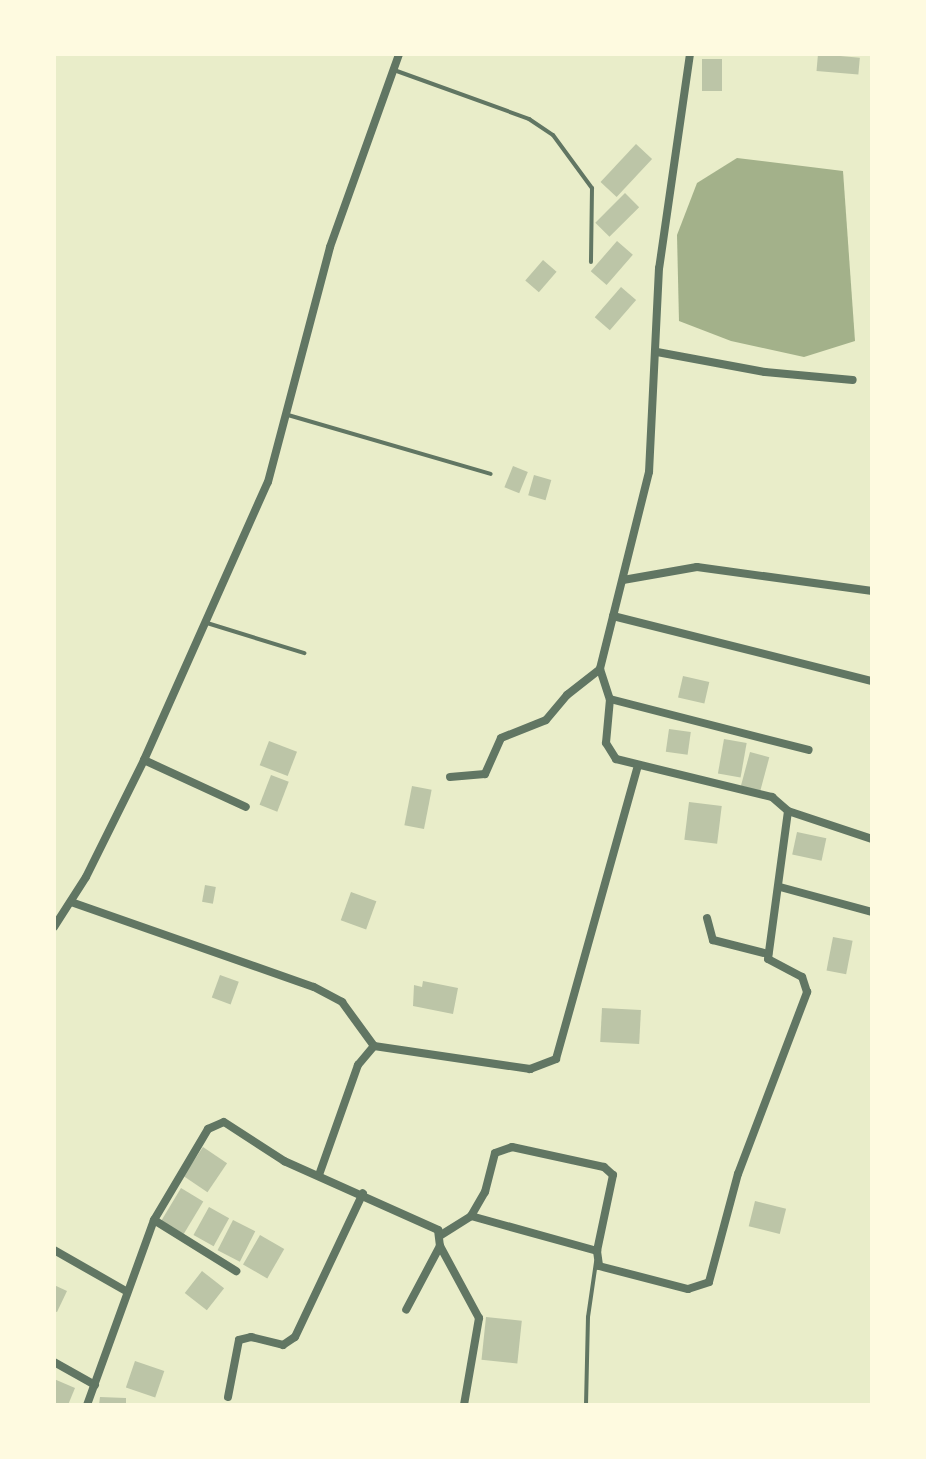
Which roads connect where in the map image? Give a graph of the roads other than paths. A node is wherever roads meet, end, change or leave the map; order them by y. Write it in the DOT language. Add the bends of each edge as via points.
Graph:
graph roads {
  1 [pos="399,54"];
  2 [pos="690,54"];
  3 [pos="394,70"];
  4 [pos="591,262"];
  5 [pos="657,352"];
  6 [pos="853,380"];
  7 [pos="288,415"];
  8 [pos="491,474"];
  9 [pos="623,580"];
  10 [pos="872,591"];
  11 [pos="613,616"];
  12 [pos="201,622"];
  13 [pos="304,653"];
  14 [pos="600,669"];
  15 [pos="872,681"];
  16 [pos="610,699"];
  17 [pos="809,750"];
  18 [pos="144,760"];
  19 [pos="638,766"];
  20 [pos="450,777"];
  21 [pos="246,807"];
  22 [pos="788,811"];
  23 [pos="872,839"];
  24 [pos="780,887"];
  25 [pos="71,902"];
  26 [pos="872,912"];
  27 [pos="707,918"];
  28 [pos="54,927"];
  29 [pos="768,954"];
  30 [pos="374,1046"];
  31 [pos="319,1175"];
  32 [pos="363,1193"];
  33 [pos="471,1216"];
  34 [pos="154,1220"];
  35 [pos="441,1235"];
  36 [pos="440,1246"];
  37 [pos="54,1250"];
  38 [pos="597,1255"];
  39 [pos="236,1271"];
  40 [pos="126,1291"];
  41 [pos="406,1310"];
  42 [pos="54,1362"];
  43 [pos="95,1385"];
  44 [pos="228,1397"];
  45 [pos="87,1405"];
  46 [pos="464,1405"];
  47 [pos="586,1405"];
  1 -- 3 [label="street"];
  2 -- 5 [label="street" via="659,268"];
  3 -- 4 [label="lane" via="529,119 553,135 592,188"];
  3 -- 7 [label="street" via="330,247"];
  5 -- 6 [label="street" via="765,372"];
  5 -- 9 [label="street" via="649,472"];
  7 -- 8 [label="lane"];
  7 -- 12 [label="street" via="268,482"];
  9 -- 10 [label="street" via="697,567"];
  9 -- 11 [label="street"];
  11 -- 14 [label="street"];
  11 -- 15 [label="street"];
  12 -- 13 [label="lane"];
  12 -- 18 [label="street"];
  14 -- 16 [label="street"];
  14 -- 20 [label="street" via="546,720 501,738 485,774"];
  16 -- 17 [label="street"];
  16 -- 19 [label="street" via="609,752"];
  18 -- 21 [label="street"];
  18 -- 25 [label="street"];
  19 -- 22 [label="street" via="772,797"];
  19 -- 30 [label="street" via="550,1066 530,1069"];
  22 -- 23 [label="street"];
  22 -- 24 [label="street"];
  24 -- 26 [label="street"];
  24 -- 29 [label="street"];
  25 -- 28 [label="street"];
  25 -- 30 [label="street" via="314,987 342,1002"];
  27 -- 29 [label="street" via="713,940"];
  29 -- 38 [label="street" via="771,965 802,977 807,992 738,1174 709,1282 688,1289 607,1270"];
  30 -- 31 [label="street" via="358,1065"];
  31 -- 32 [label="street"];
  31 -- 34 [label="street" via="284,1161 218,1121"];
  32 -- 35 [label="street" via="432,1225"];
  32 -- 44 [label="street" via="295,1337 283,1345 251,1337 239,1340"];
  33 -- 35 [label="street"];
  33 -- 38 [label="street"];
  33 -- 38 [label="street" via="485,1192 492,1159 502,1148 604,1167 614,1181"];
  34 -- 39 [label="street"];
  34 -- 40 [label="street"];
  35 -- 36 [label="street"];
  36 -- 41 [label="street"];
  36 -- 46 [label="street" via="479,1318"];
  37 -- 40 [label="street"];
  38 -- 47 [label="lane" via="588,1317"];
  40 -- 43 [label="street"];
  42 -- 43 [label="street"];
  43 -- 45 [label="street"];
}
